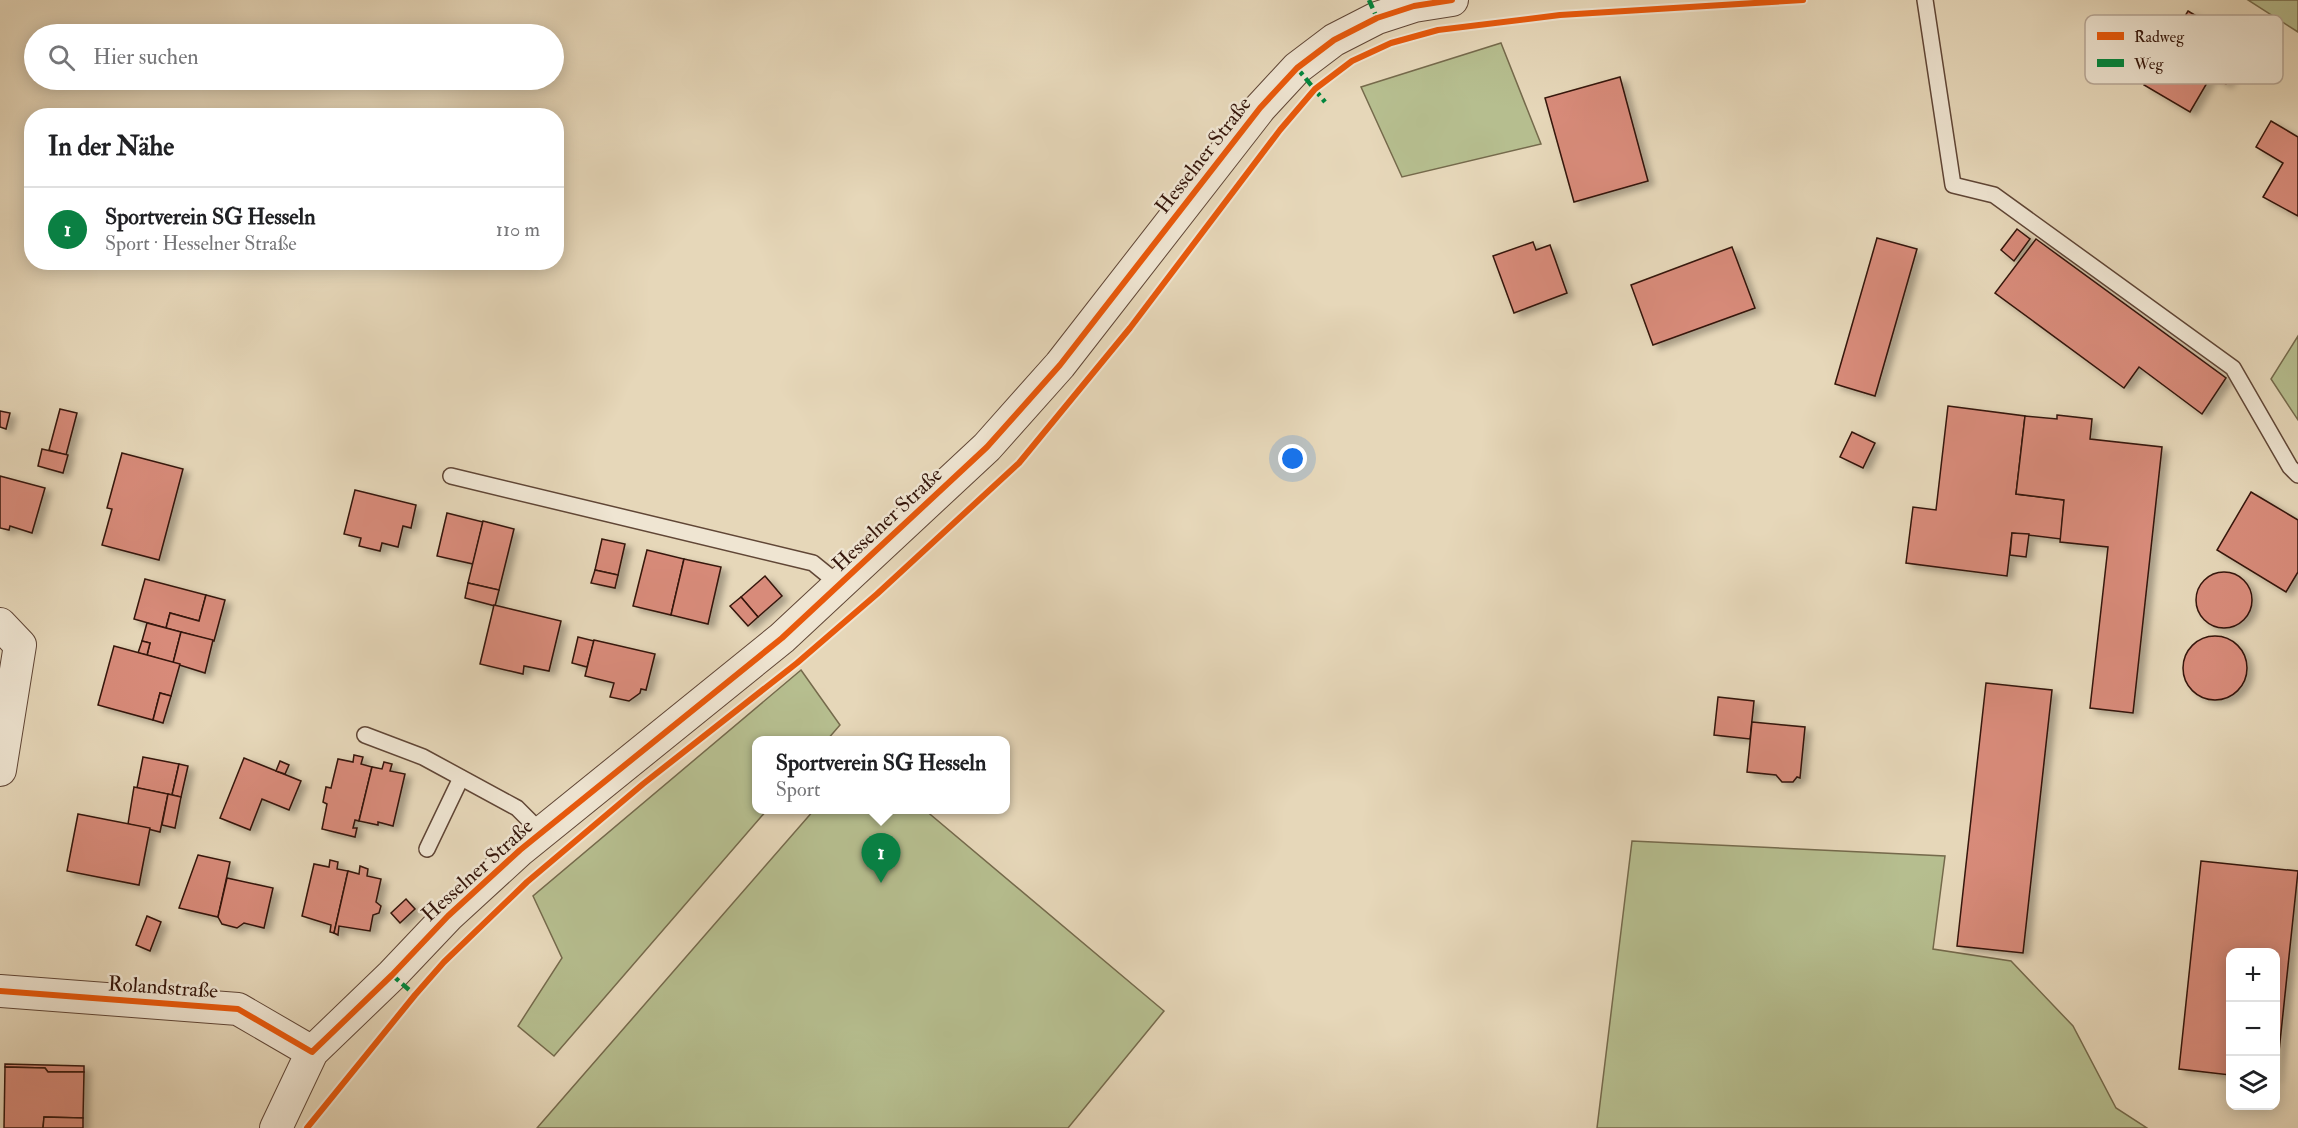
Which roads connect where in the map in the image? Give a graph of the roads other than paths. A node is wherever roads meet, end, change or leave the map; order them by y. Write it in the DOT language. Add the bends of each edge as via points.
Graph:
graph roads {
  1 [pos="1452,0"];
  2 [pos="1925,0"];
  3 [pos="2298,475"];
  4 [pos="451,476"];
  5 [pos="840,585"];
  6 [pos="0,624"];
  7 [pos="365,735"];
  8 [pos="0,770"];
  9 [pos="461,778"];
  10 [pos="542,832"];
  11 [pos="427,849"];
  12 [pos="0,991"];
  13 [pos="312,1052"];
  14 [pos="276,1128"];
  1 -- 5 [label="street, Hesselner Straße" via="1414,6 1377,18 1334,40 1297,68 1260,108 1060,365 987,447"];
  2 -- 3 [label="lane" via="1953,185 1994,195 2233,368"];
  4 -- 5 [label="lane" via="813,563"];
  5 -- 10 [label="street, Hesselner Straße" via="782,638"];
  6 -- 8 [label="street" via="20,645"];
  7 -- 9 [label="lane" via="423,757"];
  9 -- 10 [label="lane" via="517,808"];
  9 -- 11 [label="lane"];
  10 -- 13 [label="street, Hesselner Straße" via="448,916"];
  12 -- 13 [label="street, Rolandstraße" via="238,1009"];
  13 -- 14 [label="street, Hesselner Straße"];
}
